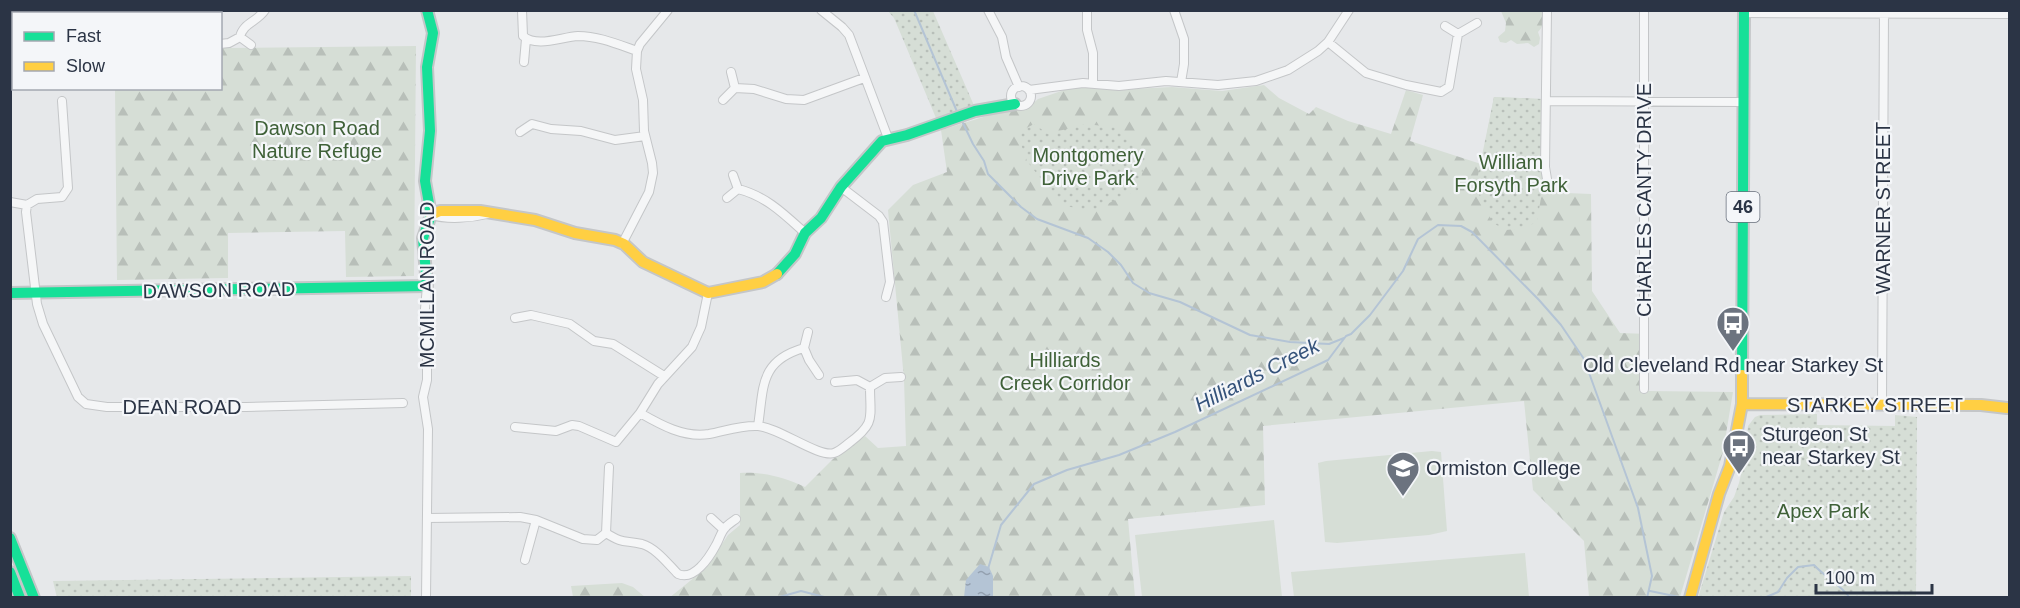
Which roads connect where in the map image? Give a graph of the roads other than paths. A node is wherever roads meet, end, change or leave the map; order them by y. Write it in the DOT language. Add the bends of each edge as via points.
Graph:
graph roads {
  1 [pos="265,10"];
  2 [pos="427,10"];
  3 [pos="522,10"];
  4 [pos="668,10"];
  5 [pos="821,10"];
  6 [pos="988,10"];
  7 [pos="1087,10"];
  8 [pos="1174,10"];
  9 [pos="1349,10"];
  10 [pos="1547,10"];
  11 [pos="1644,10"];
  12 [pos="1744,12"];
  13 [pos="1884,12"];
  14 [pos="2010,14"];
  15 [pos="1477,23"];
  16 [pos="1445,26"];
  17 [pos="1458,34"];
  18 [pos="240,37"];
  19 [pos="526,39"];
  20 [pos="1328,42"];
  21 [pos="222,44"];
  22 [pos="251,45"];
  23 [pos="637,51"];
  24 [pos="524,62"];
  25 [pos="731,72"];
  26 [pos="864,78"];
  27 [pos="1181,82"];
  28 [pos="1093,83"];
  29 [pos="1018,87"];
  30 [pos="735,88"];
  31 [pos="1030,94"];
  32 [pos="1014,99"];
  33 [pos="723,100"];
  34 [pos="62,101"];
  35 [pos="1546,102"];
  36 [pos="1643,102"];
  37 [pos="1743,102"];
  38 [pos="533,113"];
  39 [pos="532,124"];
  40 [pos="520,132"];
  41 [pos="645,136"];
  42 [pos="888,138"];
  43 [pos="733,175"];
  44 [pos="1547,179"];
  45 [pos="842,187"];
  46 [pos="738,189"];
  47 [pos="727,198"];
  48 [pos="10,202"];
  49 [pos="27,205"];
  50 [pos="431,215"];
  51 [pos="805,233"];
  52 [pos="622,243"];
  53 [pos="427,286"];
  54 [pos="35,292"];
  55 [pos="10,293"];
  56 [pos="708,293"];
  57 [pos="886,297"];
  58 [pos="515,318"];
  59 [pos="808,332"];
  60 [pos="804,348"];
  61 [pos="819,375"];
  62 [pos="664,376"];
  63 [pos="901,377"];
  64 [pos="835,382"];
  65 [pos="870,387"];
  66 [pos="1644,389"];
  67 [pos="403,403"];
  68 [pos="1742,404"];
  69 [pos="1882,405"];
  70 [pos="2009,408"];
  71 [pos="640,413"];
  72 [pos="758,426"];
  73 [pos="515,427"];
  74 [pos="609,467"];
  75 [pos="427,518"];
  76 [pos="711,518"];
  77 [pos="736,519"];
  78 [pos="536,520"];
  79 [pos="723,529"];
  80 [pos="606,533"];
  81 [pos="10,538"];
  82 [pos="525,560"];
  83 [pos="10,572"];
  84 [pos="20,597"];
  85 [pos="34,597"];
  86 [pos="426,597"];
  87 [pos="1690,597"];
  1 -- 18 [label="street" via="246,26"];
  2 -- 50 [label="main road, MCMILLAN ROAD" via="433,33 427,67 430,131 425,181"];
  3 -- 19 [label="street"];
  4 -- 23 [label="street"];
  5 -- 26 [label="street" via="849,35"];
  6 -- 29 [label="street" via="1002,37"];
  7 -- 28 [label="street"];
  8 -- 27 [label="street" via="1184,39"];
  9 -- 20 [label="street"];
  10 -- 35 [label="street"];
  11 -- 36 [label="street, CHARLES CANTY DRIVE"];
  12 -- 13 [label="street"];
  12 -- 37 [label="main road, 46"];
  13 -- 14 [label="street"];
  13 -- 69 [label="street, WARNER STREET"];
  15 -- 17 [label="street"];
  16 -- 17 [label="street"];
  17 -- 20 [label="street" via="1452,79 1441,92 1366,73"];
  18 -- 21 [label="street"];
  18 -- 22 [label="street"];
  19 -- 23 [label="street" via="585,36"];
  19 -- 24 [label="street"];
  20 -- 27 [label="street" via="1297,65 1262,79 1225,85"];
  23 -- 41 [label="street"];
  25 -- 30 [label="street"];
  26 -- 30 [label="street" via="804,100"];
  26 -- 42 [label="street"];
  27 -- 28 [label="street" via="1119,86"];
  28 -- 31 [label="street"];
  29 -- 31 [label="street" via="1023,86"];
  29 -- 32 [label="street"];
  30 -- 33 [label="street"];
  31 -- 32 [label="street" via="1030,101 1023,105"];
  32 -- 42 [label="main road"];
  34 -- 49 [label="street" via="68,189 62,197 36,199"];
  35 -- 36 [label="street"];
  35 -- 44 [label="street"];
  36 -- 37 [label="street"];
  36 -- 66 [label="street, CHARLES CANTY DRIVE"];
  37 -- 68 [label="main road, 46"];
  38 -- 39 [label="street"];
  39 -- 40 [label="street"];
  39 -- 41 [label="street" via="615,140"];
  41 -- 52 [label="street" via="652,183"];
  42 -- 45 [label="main road"];
  43 -- 46 [label="street"];
  45 -- 51 [label="main road" via="821,218"];
  45 -- 57 [label="street" via="883,222 890,282"];
  46 -- 47 [label="street"];
  46 -- 51 [label="street" via="773,205"];
  48 -- 49 [label="street"];
  49 -- 54 [label="street"];
  50 -- 52 [label="main road" via="440,211 480,211 535,220"];
  50 -- 53 [label="main road, MCMILLAN ROAD" via="423,238"];
  51 -- 56 [label="main road" via="795,254 773,277"];
  52 -- 56 [label="main road" via="643,262"];
  53 -- 54 [label="main road, DAWSON ROAD"];
  53 -- 75 [label="street, MCMILLAN ROAD" via="427,380 423,397 428,429"];
  54 -- 55 [label="main road, DAWSON ROAD"];
  54 -- 67 [label="street, DEAN ROAD" via="43,324 72,387 86,404 142,407"];
  56 -- 62 [label="street" via="698,337"];
  58 -- 62 [label="street" via="531,315 570,324 594,341 613,344"];
  59 -- 60 [label="street"];
  60 -- 61 [label="street"];
  60 -- 72 [label="street" via="772,366 761,392"];
  62 -- 71 [label="street"];
  63 -- 65 [label="street" via="885,378"];
  64 -- 65 [label="street" via="857,380"];
  65 -- 72 [label="street" via="868,427 832,454"];
  68 -- 69 [label="main road, STARKEY STREET"];
  68 -- 87 [label="main road, 46" via="1730,466"];
  69 -- 70 [label="main road, STARKEY STREET"];
  71 -- 72 [label="street" via="670,429 695,435"];
  71 -- 73 [label="street" via="616,441 572,425 556,431"];
  74 -- 80 [label="street"];
  75 -- 78 [label="street"];
  75 -- 86 [label="street, MCMILLAN ROAD"];
  76 -- 79 [label="street"];
  77 -- 79 [label="street"];
  78 -- 80 [label="street" via="583,539 597,540"];
  78 -- 82 [label="street"];
  79 -- 80 [label="street" via="709,556 684,577 642,544 618,541"];
  81 -- 85 [label="main road"];
  83 -- 84 [label="main road"];
}
